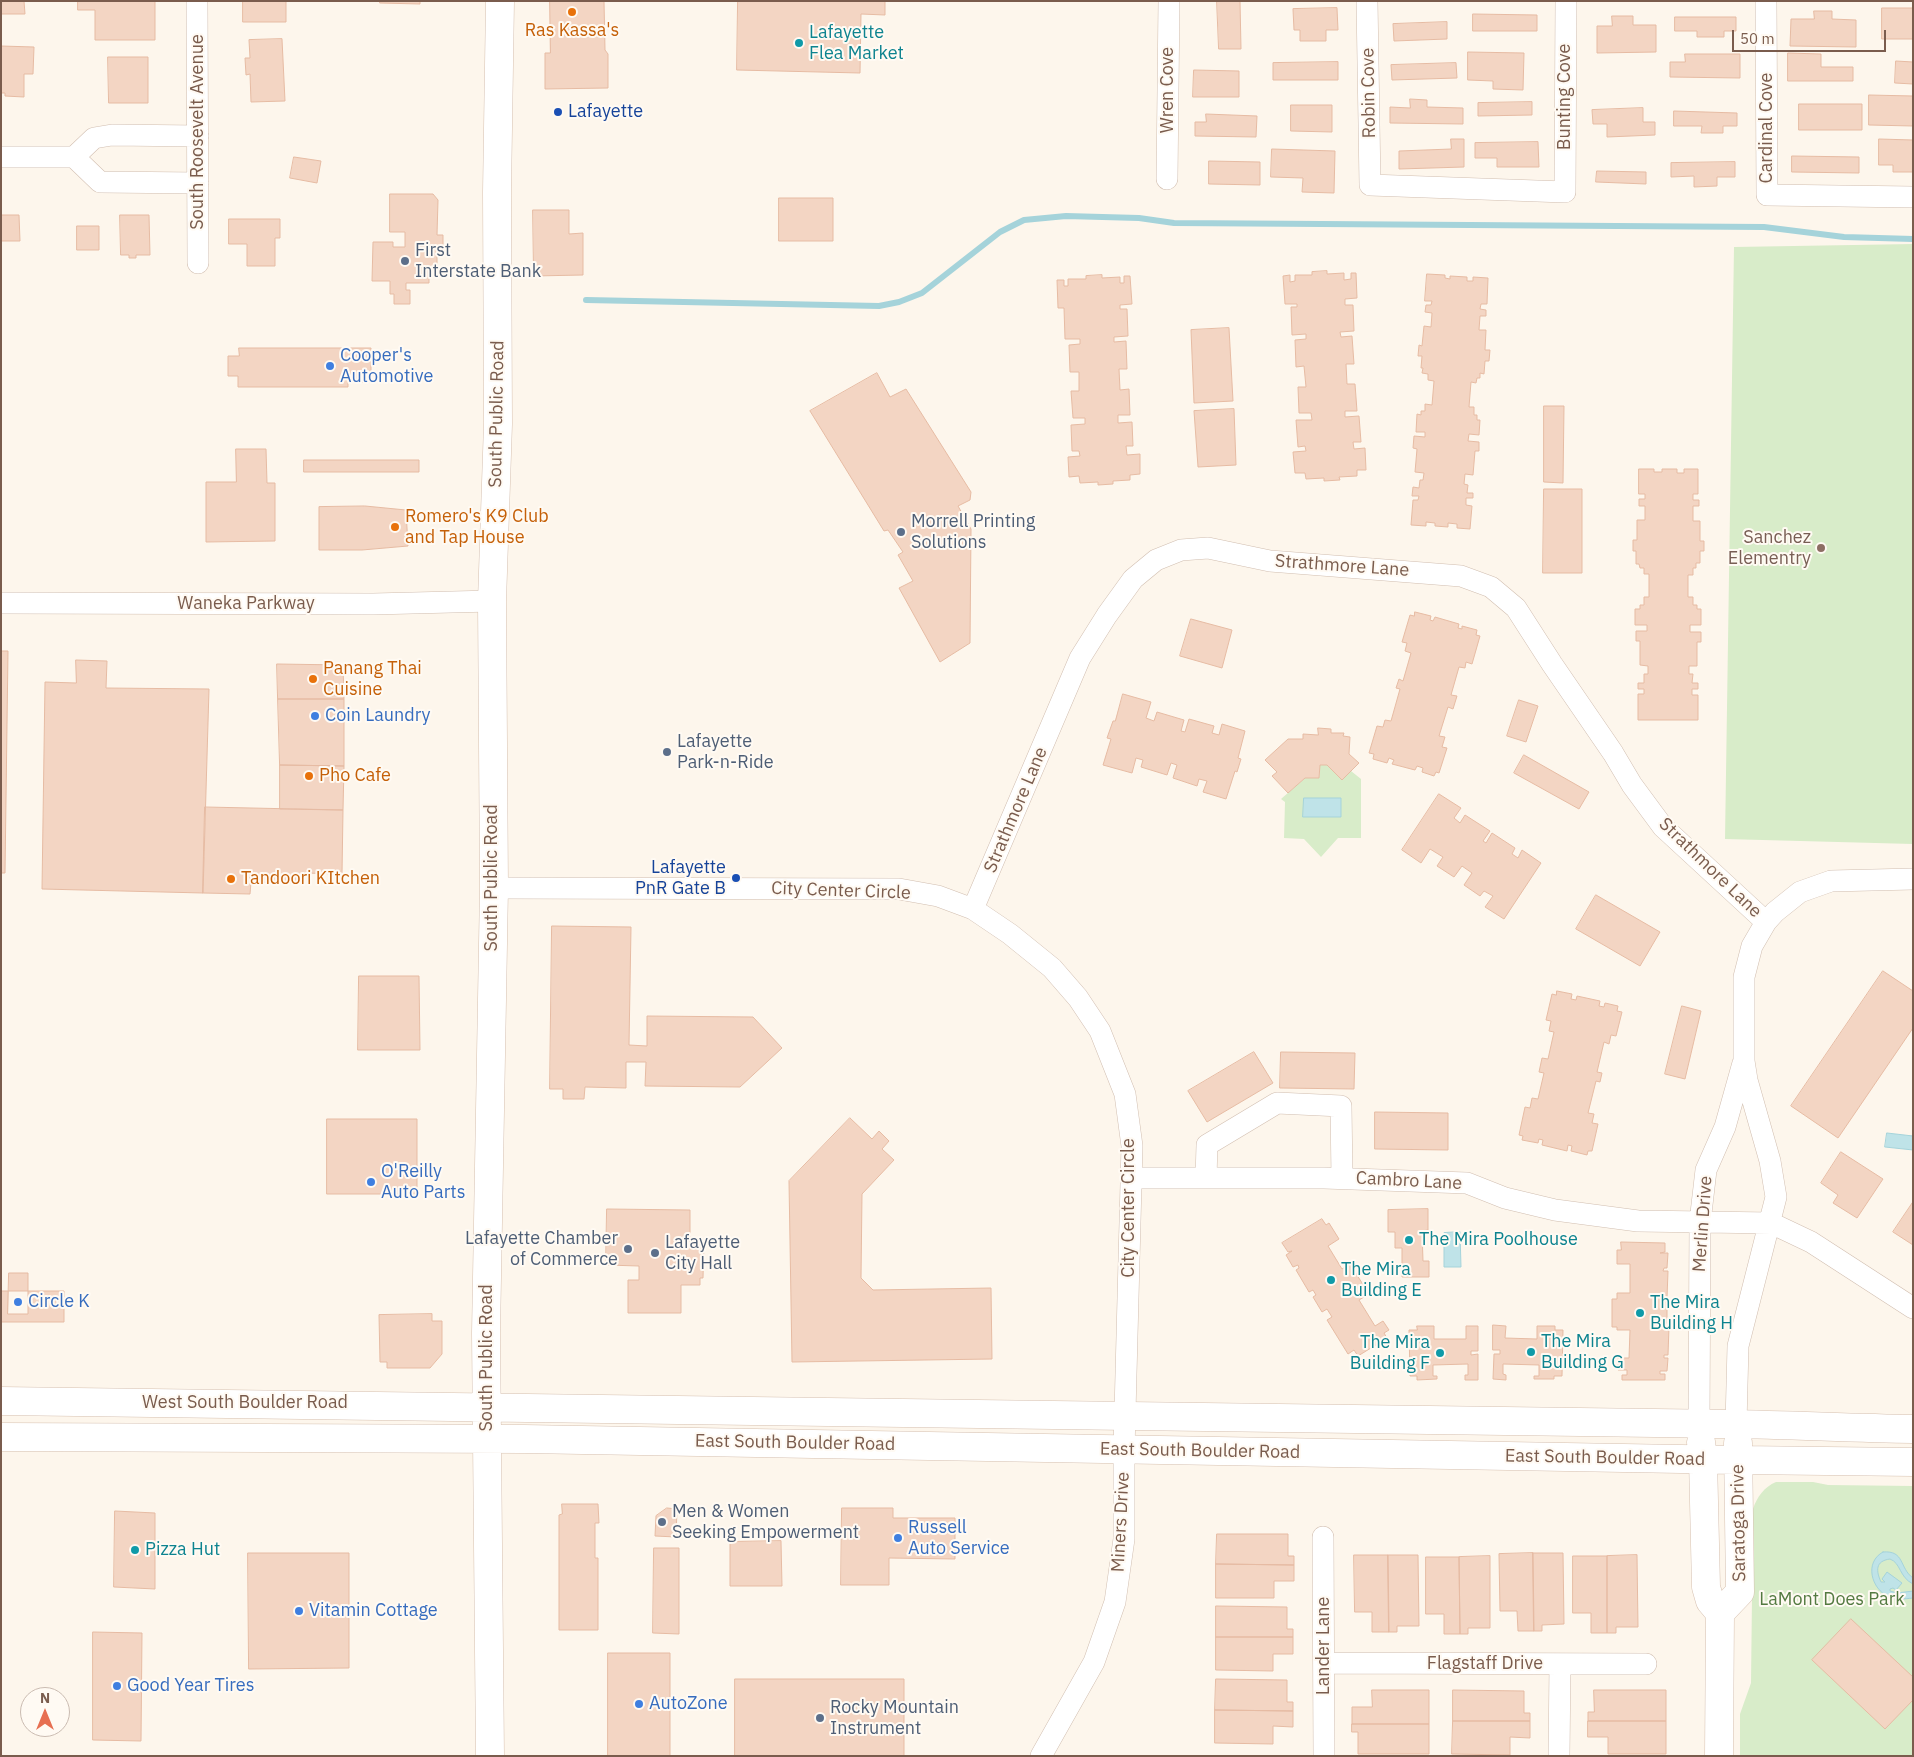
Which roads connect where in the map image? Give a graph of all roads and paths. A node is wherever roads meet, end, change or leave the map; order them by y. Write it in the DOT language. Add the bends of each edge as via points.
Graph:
graph roads {
  1 [pos="197,1"];
  2 [pos="500,1"];
  3 [pos="1169,1"];
  4 [pos="1367,1"];
  5 [pos="1566,1"];
  6 [pos="1766,1"];
  7 [pos="198,136"];
  8 [pos="1,156"];
  9 [pos="74,156"];
  10 [pos="1167,179"];
  11 [pos="198,183"];
  12 [pos="1565,192"];
  13 [pos="1913,197"];
  14 [pos="198,263"];
  15 [pos="492,601"];
  16 [pos="1,603"];
  17 [pos="1913,878"];
  18 [pos="494,888"];
  19 [pos="973,910"];
  20 [pos="1766,922"];
  21 [pos="1744,1061"];
  22 [pos="1132,1178"];
  23 [pos="1206,1178"];
  24 [pos="1342,1178"];
  25 [pos="1700,1222"];
  26 [pos="1771,1223"];
  27 [pos="1913,1308"];
  28 [pos="1,1401"];
  29 [pos="488,1407"];
  30 [pos="1126,1416"];
  31 [pos="1699,1424"];
  32 [pos="1736,1424"];
  33 [pos="1913,1429"];
  34 [pos="1,1437"];
  35 [pos="488,1439"];
  36 [pos="1124,1450"];
  37 [pos="1703,1459"];
  38 [pos="1739,1460"];
  39 [pos="1913,1462"];
  40 [pos="1323,1537"];
  41 [pos="1720,1612"];
  42 [pos="1324,1663"];
  43 [pos="1560,1664"];
  44 [pos="1646,1664"];
  45 [pos="490,1756"];
  46 [pos="1041,1756"];
  47 [pos="1324,1756"];
  48 [pos="1559,1756"];
  49 [pos="1719,1756"];
  1 -- 7 [label="street, South Roosevelt Avenue"];
  2 -- 15 [label="main road, South Public Road" via="498,424"];
  3 -- 10 [label="street, Wren Cove"];
  4 -- 12 [label="street, Robin Cove" via="1370,185"];
  5 -- 12 [label="street, Bunting Cove"];
  6 -- 13 [label="street, Cardinal Cove" via="1767,195"];
  7 -- 9 [label="street" via="112,135 94,138"];
  7 -- 11 [label="street, South Roosevelt Avenue"];
  8 -- 9 [label="street"];
  9 -- 11 [label="street" via="100,182"];
  11 -- 14 [label="street, South Roosevelt Avenue"];
  15 -- 16 [label="street, Waneka Parkway" via="373,604"];
  15 -- 18 [label="main road, South Public Road"];
  17 -- 20 [label="street, Merlin Drive" via="1831,881 1800,892"];
  18 -- 19 [label="street, City Center Circle" via="900,889 938,896"];
  18 -- 29 [label="main road, South Public Road" via="486,1333"];
  19 -- 20 [label="street, Strathmore Lane" via="1080,658 1107,615 1133,579 1156,560 1181,550 1208,548 1270,561 1461,576 1491,588 1516,608 1663,827"];
  19 -- 22 [label="street, City Center Circle" via="1010,934 1052,968 1100,1031 1125,1094 1132,1146"];
  20 -- 21 [label="street, Merlin Drive" via="1752,946 1744,977"];
  21 -- 25 [label="street, Merlin Drive" via="1725,1127 1706,1170"];
  21 -- 26 [label="street, Merlin Drive" via="1776,1197"];
  22 -- 23 [label="street, Cambro Lane"];
  22 -- 30 [label="street, City Center Circle"];
  23 -- 24 [label="street, Cambro Lane"];
  23 -- 24 [label="street" via="1207,1145 1277,1103 1341,1106"];
  24 -- 25 [label="street, Cambro Lane" via="1467,1183 1505,1198 1555,1210 1638,1220"];
  25 -- 26 [label="street, Cambro Lane"];
  25 -- 31 [label="street, Merlin Drive"];
  26 -- 27 [label="street" via="1811,1242"];
  26 -- 32 [label="street, Merlin Drive" via="1738,1346"];
  28 -- 29 [label="main road, West South Boulder Road"];
  29 -- 30 [label="main road, East South Boulder Road"];
  29 -- 35 [label="main road, South Public Road"];
  30 -- 31 [label="main road, East South Boulder Road"];
  30 -- 36 [label="street, City Center Circle"];
  31 -- 32 [label="main road, East South Boulder Road"];
  31 -- 37 [label="main road, Saratoga Drive"];
  32 -- 33 [label="main road, East South Boulder Road"];
  32 -- 38 [label="main road, Saratoga Drive"];
  34 -- 35 [label="main road, West South Boulder Road"];
  35 -- 36 [label="main road, East South Boulder Road"];
  35 -- 45 [label="main road, South Public Road"];
  36 -- 37 [label="main road, East South Boulder Road"];
  36 -- 46 [label="street, Miners Drive" via="1124,1539 1115,1602 1094,1662"];
  37 -- 38 [label="main road, East South Boulder Road"];
  37 -- 41 [label="main road, Saratoga Drive" via="1706,1587 1710,1601"];
  38 -- 39 [label="main road, East South Boulder Road"];
  38 -- 41 [label="main road, Saratoga Drive" via="1740,1592"];
  40 -- 42 [label="street, Lander Lane"];
  41 -- 49 [label="main road"];
  42 -- 43 [label="street, Flagstaff Drive"];
  42 -- 47 [label="street, Lander Lane"];
  43 -- 44 [label="street, Flagstaff Drive"];
  43 -- 48 [label="street"];
}
